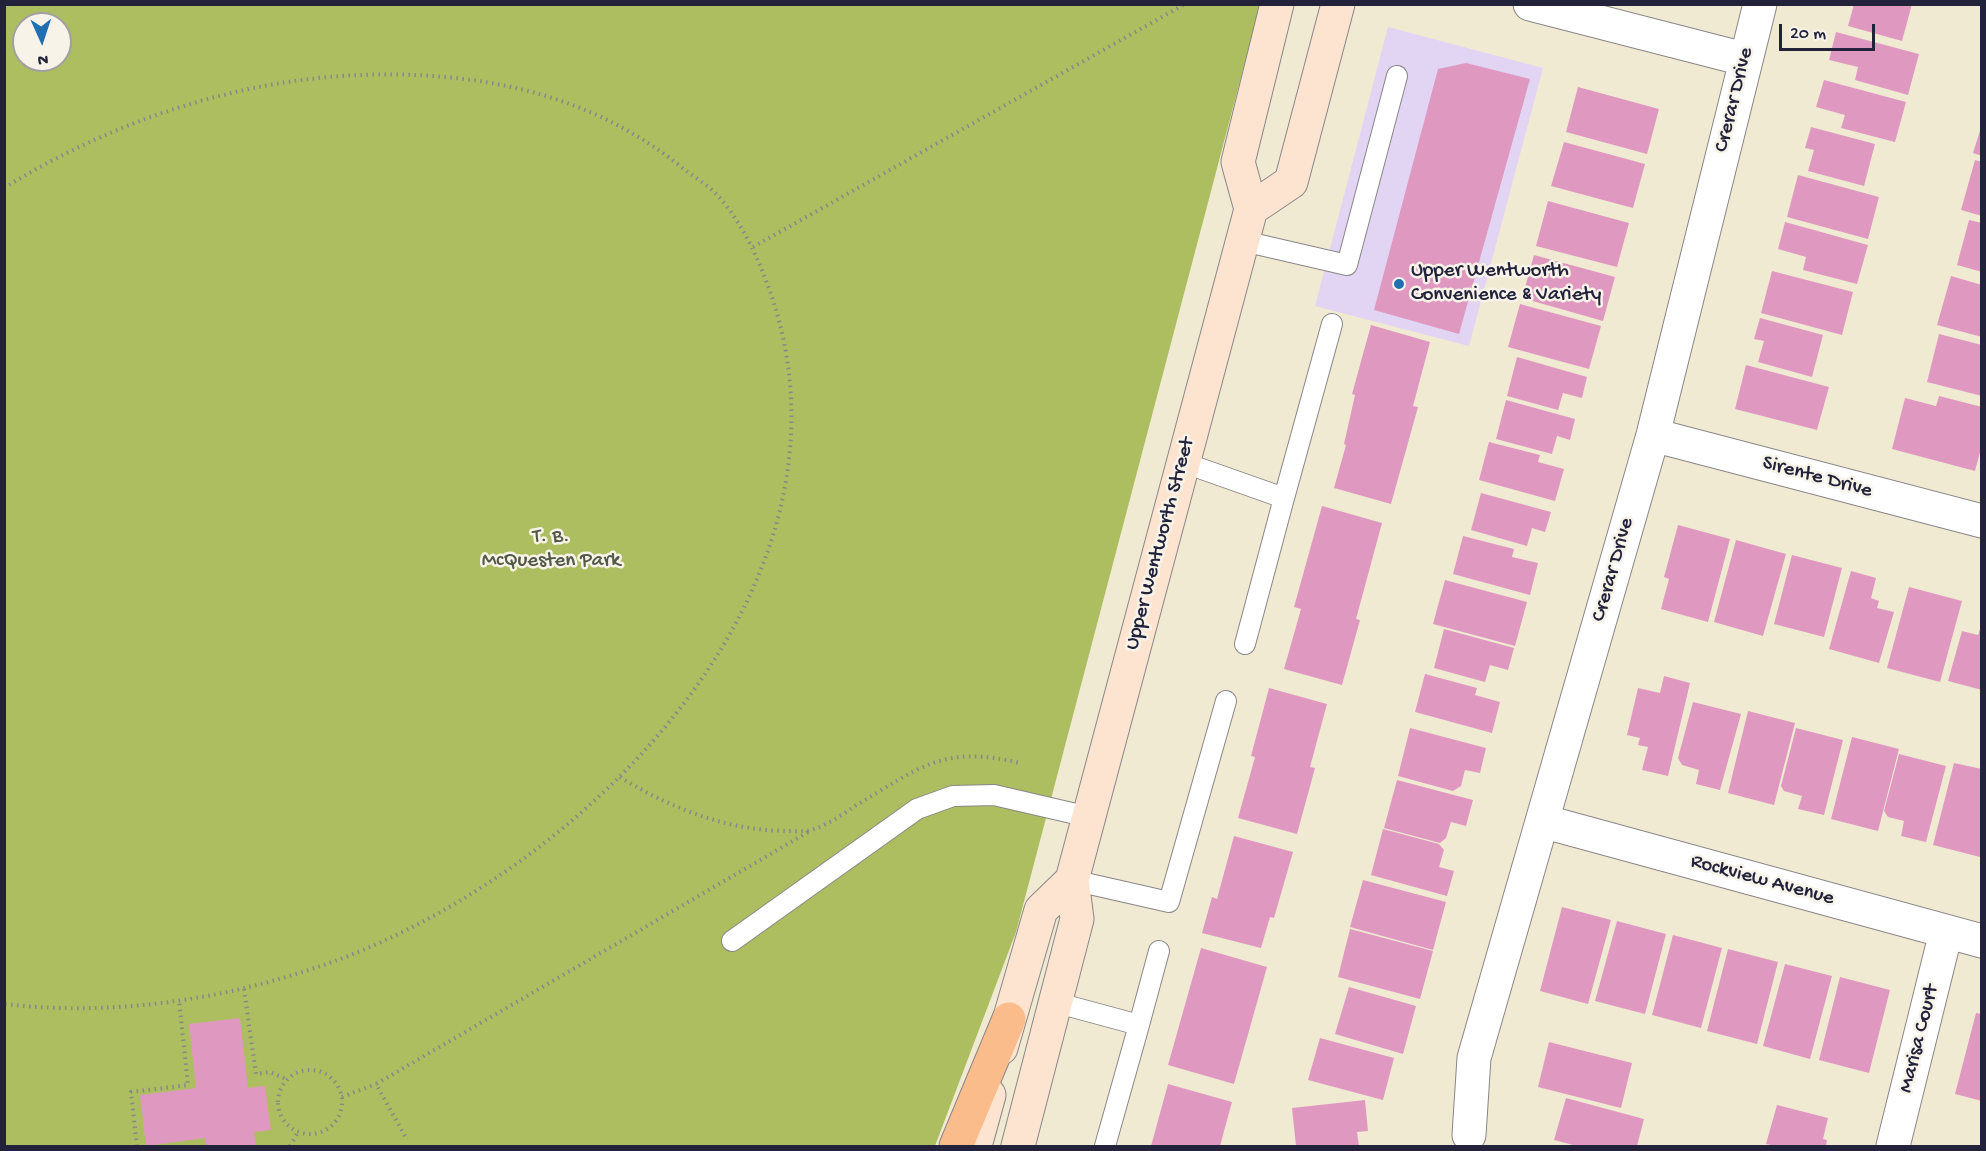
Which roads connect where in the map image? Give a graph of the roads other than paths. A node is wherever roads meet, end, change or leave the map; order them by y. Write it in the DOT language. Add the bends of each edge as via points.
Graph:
graph roads {
  1 [pos="1277,4"];
  2 [pos="1338,4"];
  3 [pos="1530,4"];
  4 [pos="1760,4"];
  5 [pos="1744,59"];
  6 [pos="1397,76"];
  7 [pos="1251,209"];
  8 [pos="1243,241"];
  9 [pos="1332,324"];
  10 [pos="1653,435"];
  11 [pos="1182,462"];
  12 [pos="1284,498"];
  13 [pos="1982,521"];
  14 [pos="1245,644"];
  15 [pos="1226,702"];
  16 [pos="1089,817"];
  17 [pos="1542,821"];
  18 [pos="1072,880"];
  19 [pos="1946,932"];
  20 [pos="732,941"];
  21 [pos="1982,941"];
  22 [pos="1159,951"];
  23 [pos="1054,1002"];
  24 [pos="1009,1019"];
  25 [pos="1138,1025"];
  26 [pos="1469,1135"];
  27 [pos="956,1146"];
  28 [pos="975,1146"];
  29 [pos="1018,1146"];
  30 [pos="1106,1146"];
  31 [pos="1893,1146"];
  1 -- 7 [label="main road, Upper Wentworth Street" via="1238,162"];
  2 -- 7 [label="main road" via="1291,182"];
  3 -- 5 [label="street"];
  4 -- 5 [label="street, Crerar Drive"];
  5 -- 10 [label="street, Crerar Drive"];
  6 -- 8 [label="lane" via="1347,265"];
  7 -- 8 [label="main road, Upper Wentworth Street"];
  8 -- 11 [label="main road, Upper Wentworth Street"];
  9 -- 12 [label="lane"];
  10 -- 13 [label="street, Sirente Drive"];
  10 -- 17 [label="street, Crerar Drive"];
  11 -- 12 [label="lane"];
  11 -- 16 [label="main road, Upper Wentworth Street"];
  12 -- 14 [label="lane"];
  15 -- 18 [label="lane" via="1168,902"];
  16 -- 18 [label="main road, Upper Wentworth Street"];
  16 -- 20 [label="lane" via="994,795 953,796 917,809"];
  17 -- 19 [label="street, Rockview Avenue"];
  17 -- 26 [label="street, Crerar Drive" via="1474,1059"];
  18 -- 23 [label="main road, Upper Wentworth Street" via="1077,920"];
  18 -- 24 [label="main road" via="1041,910"];
  19 -- 21 [label="street, Rockview Avenue"];
  19 -- 31 [label="street, Marisa Court"];
  22 -- 25 [label="lane"];
  23 -- 25 [label="lane"];
  23 -- 29 [label="main road, Upper Wentworth Street"];
  24 -- 27 [label="highway"];
  24 -- 28 [label="main road"];
  25 -- 30 [label="lane"];
}
